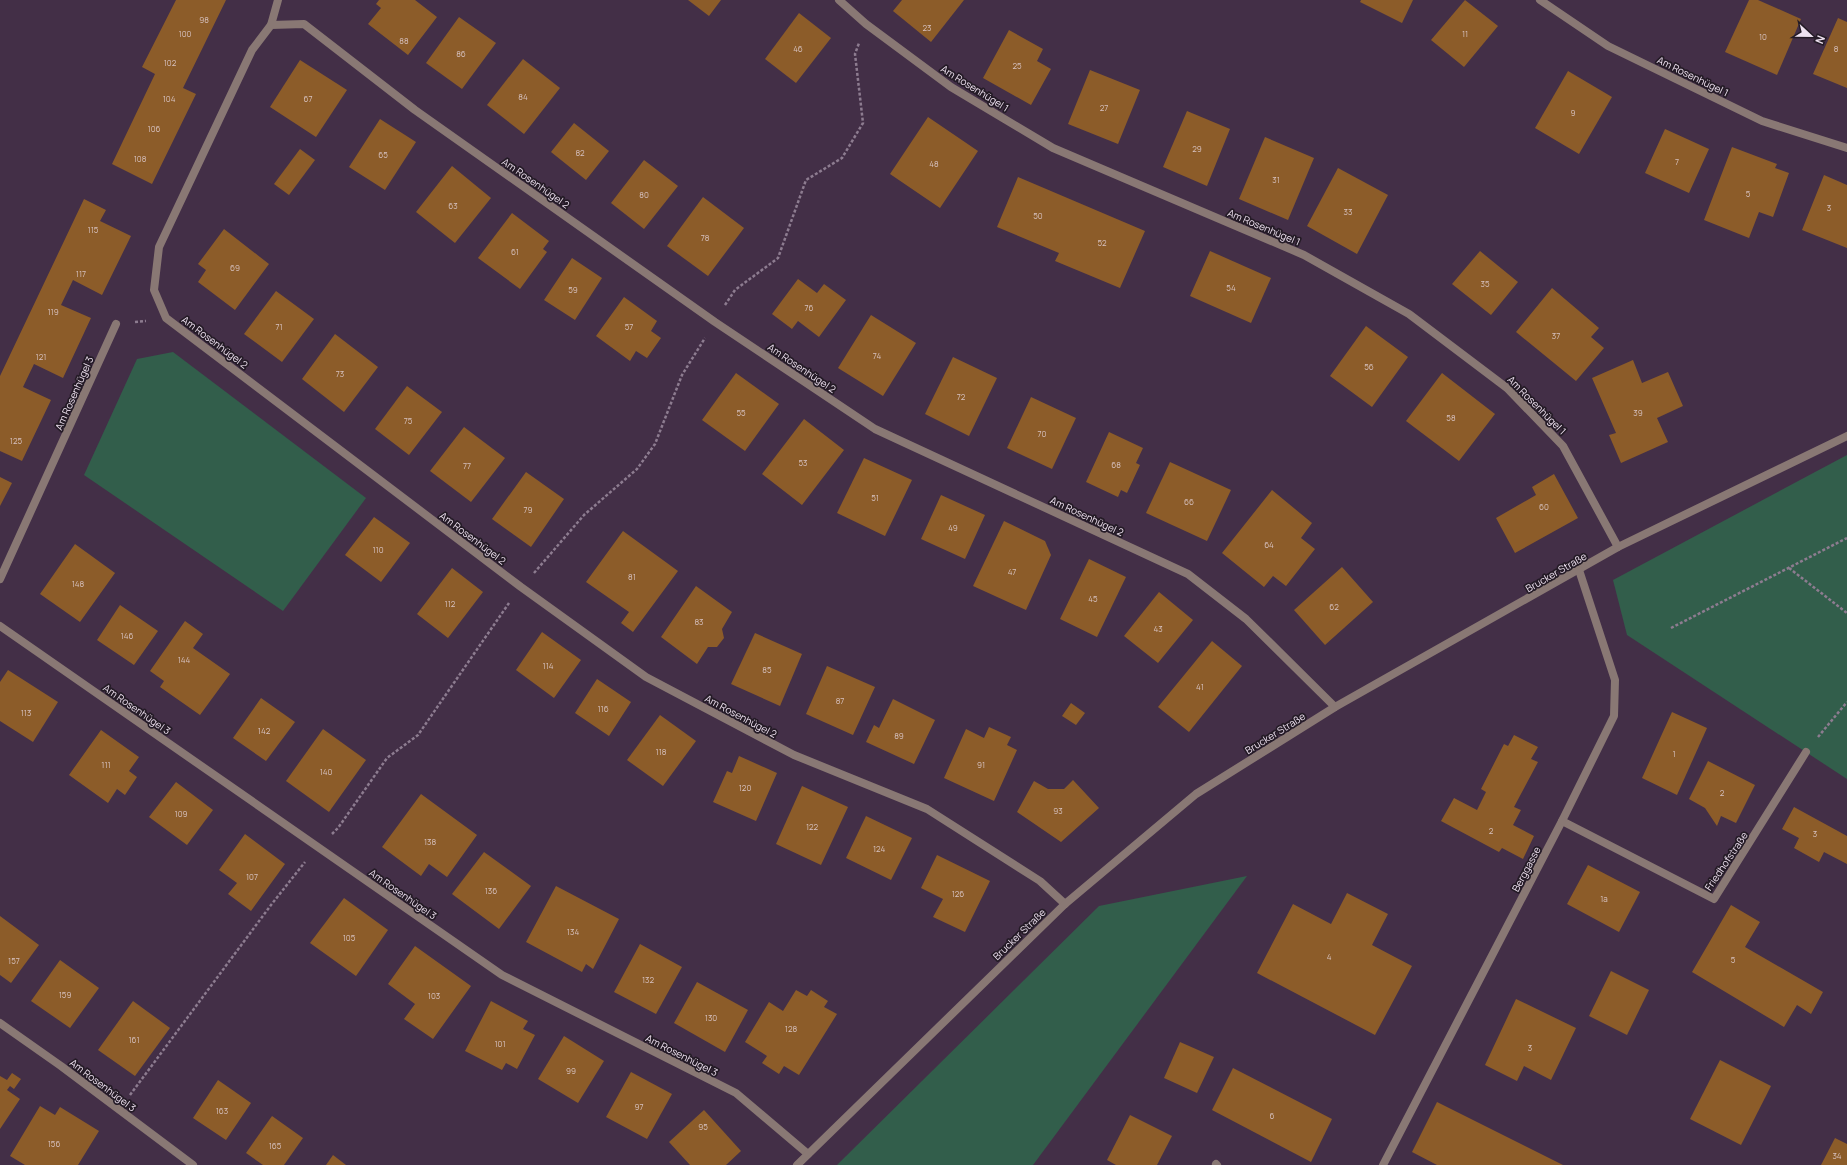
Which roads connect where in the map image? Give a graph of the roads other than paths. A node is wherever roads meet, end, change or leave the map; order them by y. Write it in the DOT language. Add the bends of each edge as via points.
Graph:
graph roads {
  1 [pos="278,0"];
  2 [pos="839,0"];
  3 [pos="1540,0"];
  4 [pos="271,25"];
  5 [pos="1847,148"];
  6 [pos="116,324"];
  7 [pos="1847,436"];
  8 [pos="1618,547"];
  9 [pos="1579,570"];
  10 [pos="0,579"];
  11 [pos="0,626"];
  12 [pos="1335,707"];
  13 [pos="1806,752"];
  14 [pos="1562,822"];
  15 [pos="1065,904"];
  16 [pos="0,1022"];
  17 [pos="808,1154"];
  18 [pos="193,1165"];
  19 [pos="797,1165"];
  20 [pos="1383,1165"];
  1 -- 4 [label="street, Am Rosenhügel 2"];
  2 -- 8 [label="street, Am Rosenhügel 1" via="866,24 951,86 1053,148 1304,255 1409,314 1508,388 1563,446"];
  3 -- 5 [label="street, Am Rosenhügel 1" via="1608,46 1755,117"];
  4 -- 12 [label="street, Am Rosenhügel 2" via="304,24 415,110 715,322 875,429 1188,574 1246,619"];
  4 -- 15 [label="street, Am Rosenhügel 2" via="252,50 159,247 154,290 166,318 521,587 646,677 794,755 926,809 1040,881"];
  6 -- 10 [label="street, Am Rosenhügel 3"];
  7 -- 8 [label="street, Brucker Straße"];
  8 -- 9 [label="street, Brucker Straße"];
  9 -- 12 [label="street, Brucker Straße"];
  9 -- 14 [label="street, Berggasse" via="1615,680 1614,716"];
  11 -- 17 [label="street, Am Rosenhügel 3" via="502,975 736,1093"];
  12 -- 15 [label="street, Brucker Straße" via="1196,794"];
  13 -- 14 [label="street, Friedhofstraße" via="1714,899"];
  14 -- 20 [label="street, Berggasse"];
  15 -- 17 [label="street, Brucker Straße"];
  16 -- 18 [label="street, Am Rosenhügel 3"];
  17 -- 19 [label="street, Brucker Straße"];
}
